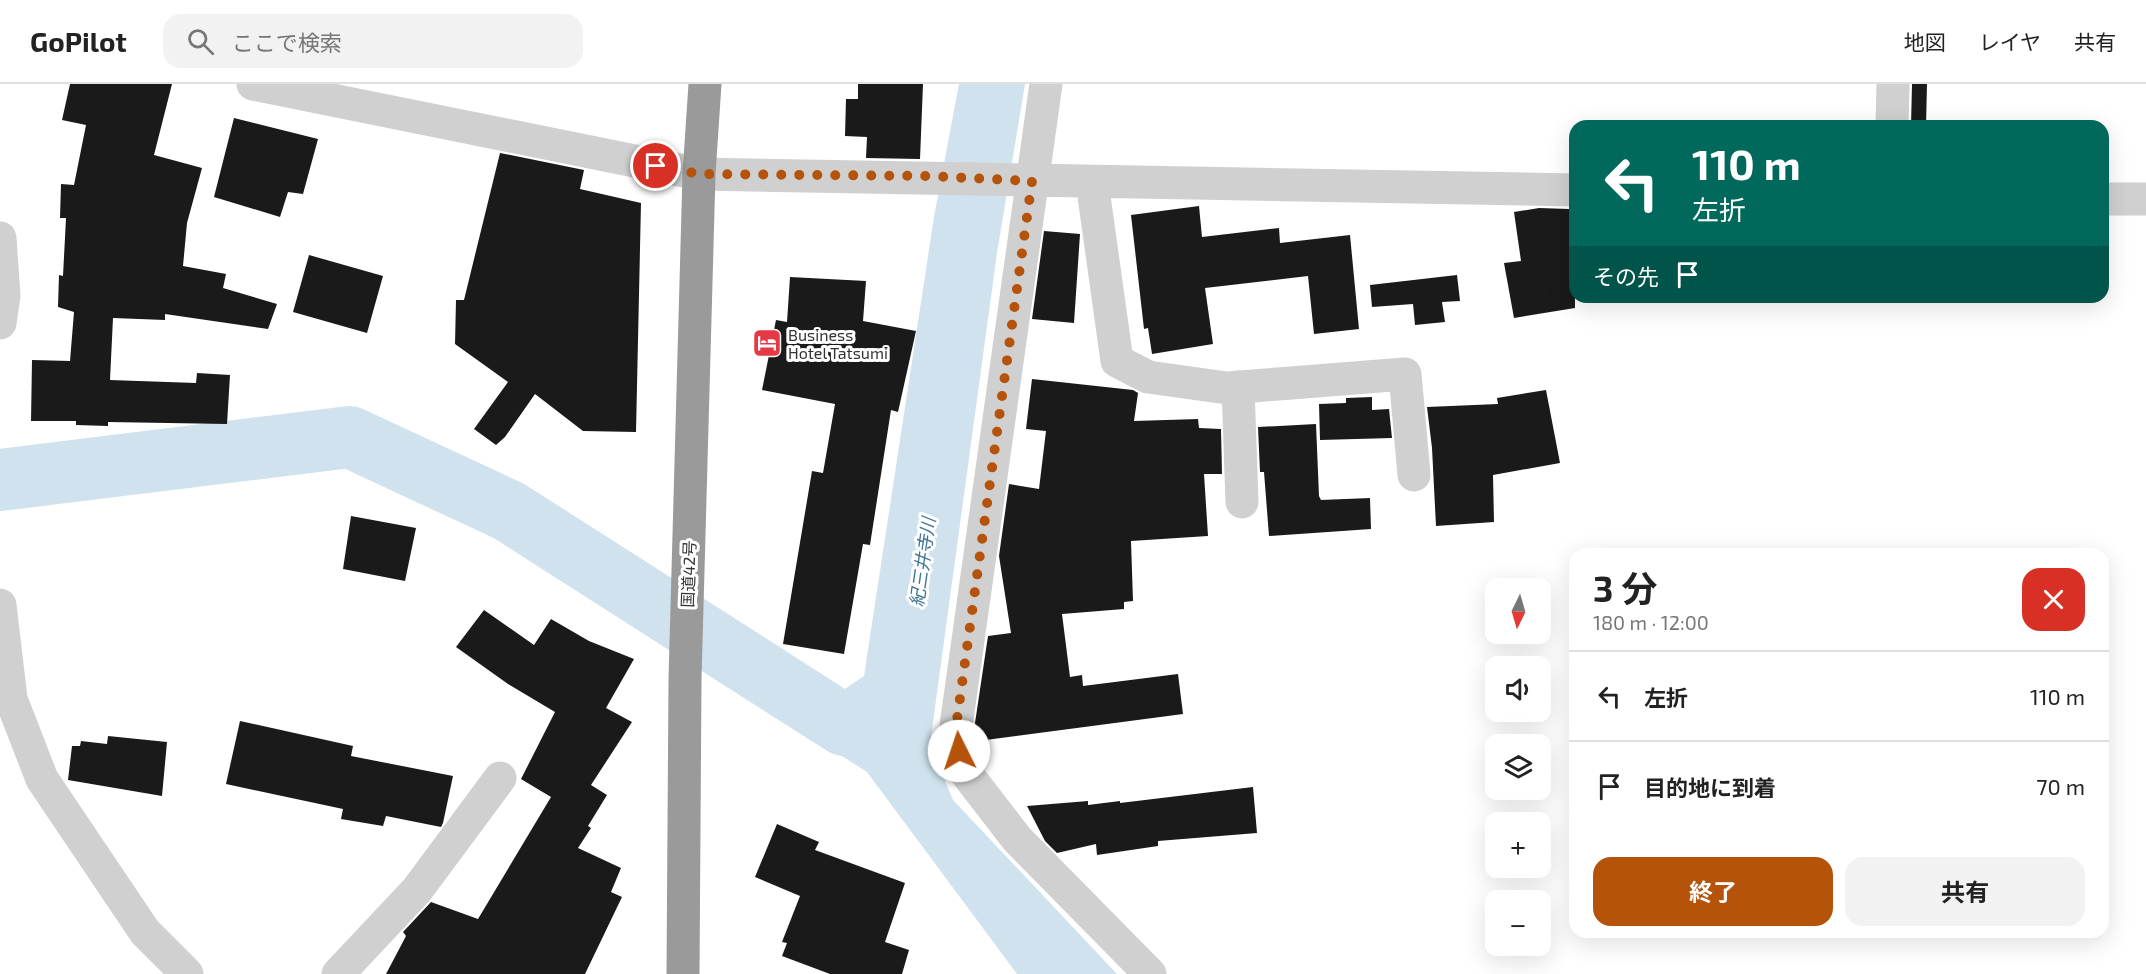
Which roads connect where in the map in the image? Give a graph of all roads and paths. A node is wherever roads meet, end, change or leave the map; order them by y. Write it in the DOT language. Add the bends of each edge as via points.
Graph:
graph roads {
  1 [pos="253,84"];
  2 [pos="694,84"];
  3 [pos="705,84"];
  4 [pos="1046,84"];
  5 [pos="1893,84"];
  6 [pos="1892,120"];
  7 [pos="699,174"];
  8 [pos="1026,181"];
  9 [pos="1092,182"];
  10 [pos="1569,190"];
  11 [pos="2109,199"];
  12 [pos="2146,200"];
  13 [pos="0,238"];
  14 [pos="0,323"];
  15 [pos="1238,387"];
  16 [pos="1414,475"];
  17 [pos="1242,502"];
  18 [pos="0,605"];
  19 [pos="500,778"];
  20 [pos="187,974"];
  21 [pos="338,974"];
  22 [pos="683,974"];
  23 [pos="1150,974"];
  1 -- 7 [label="street"];
  2 -- 7 [label="highway, 国道42号"];
  3 -- 7 [label="highway, 国道42号"];
  4 -- 8 [label="street"];
  5 -- 6 [label="street"];
  7 -- 8 [label="street"];
  7 -- 22 [label="highway, 国道42号"];
  8 -- 9 [label="street"];
  8 -- 23 [label="street" via="955,734 963,769 1017,838"];
  9 -- 10 [label="street"];
  9 -- 15 [label="street" via="1117,361 1148,377"];
  11 -- 12 [label="street"];
  13 -- 14 [label="street" via="4,296"];
  15 -- 16 [label="street" via="1405,374"];
  15 -- 17 [label="street"];
  18 -- 20 [label="street" via="11,699 42,779 145,932"];
  19 -- 21 [label="street" via="417,890"];
}
